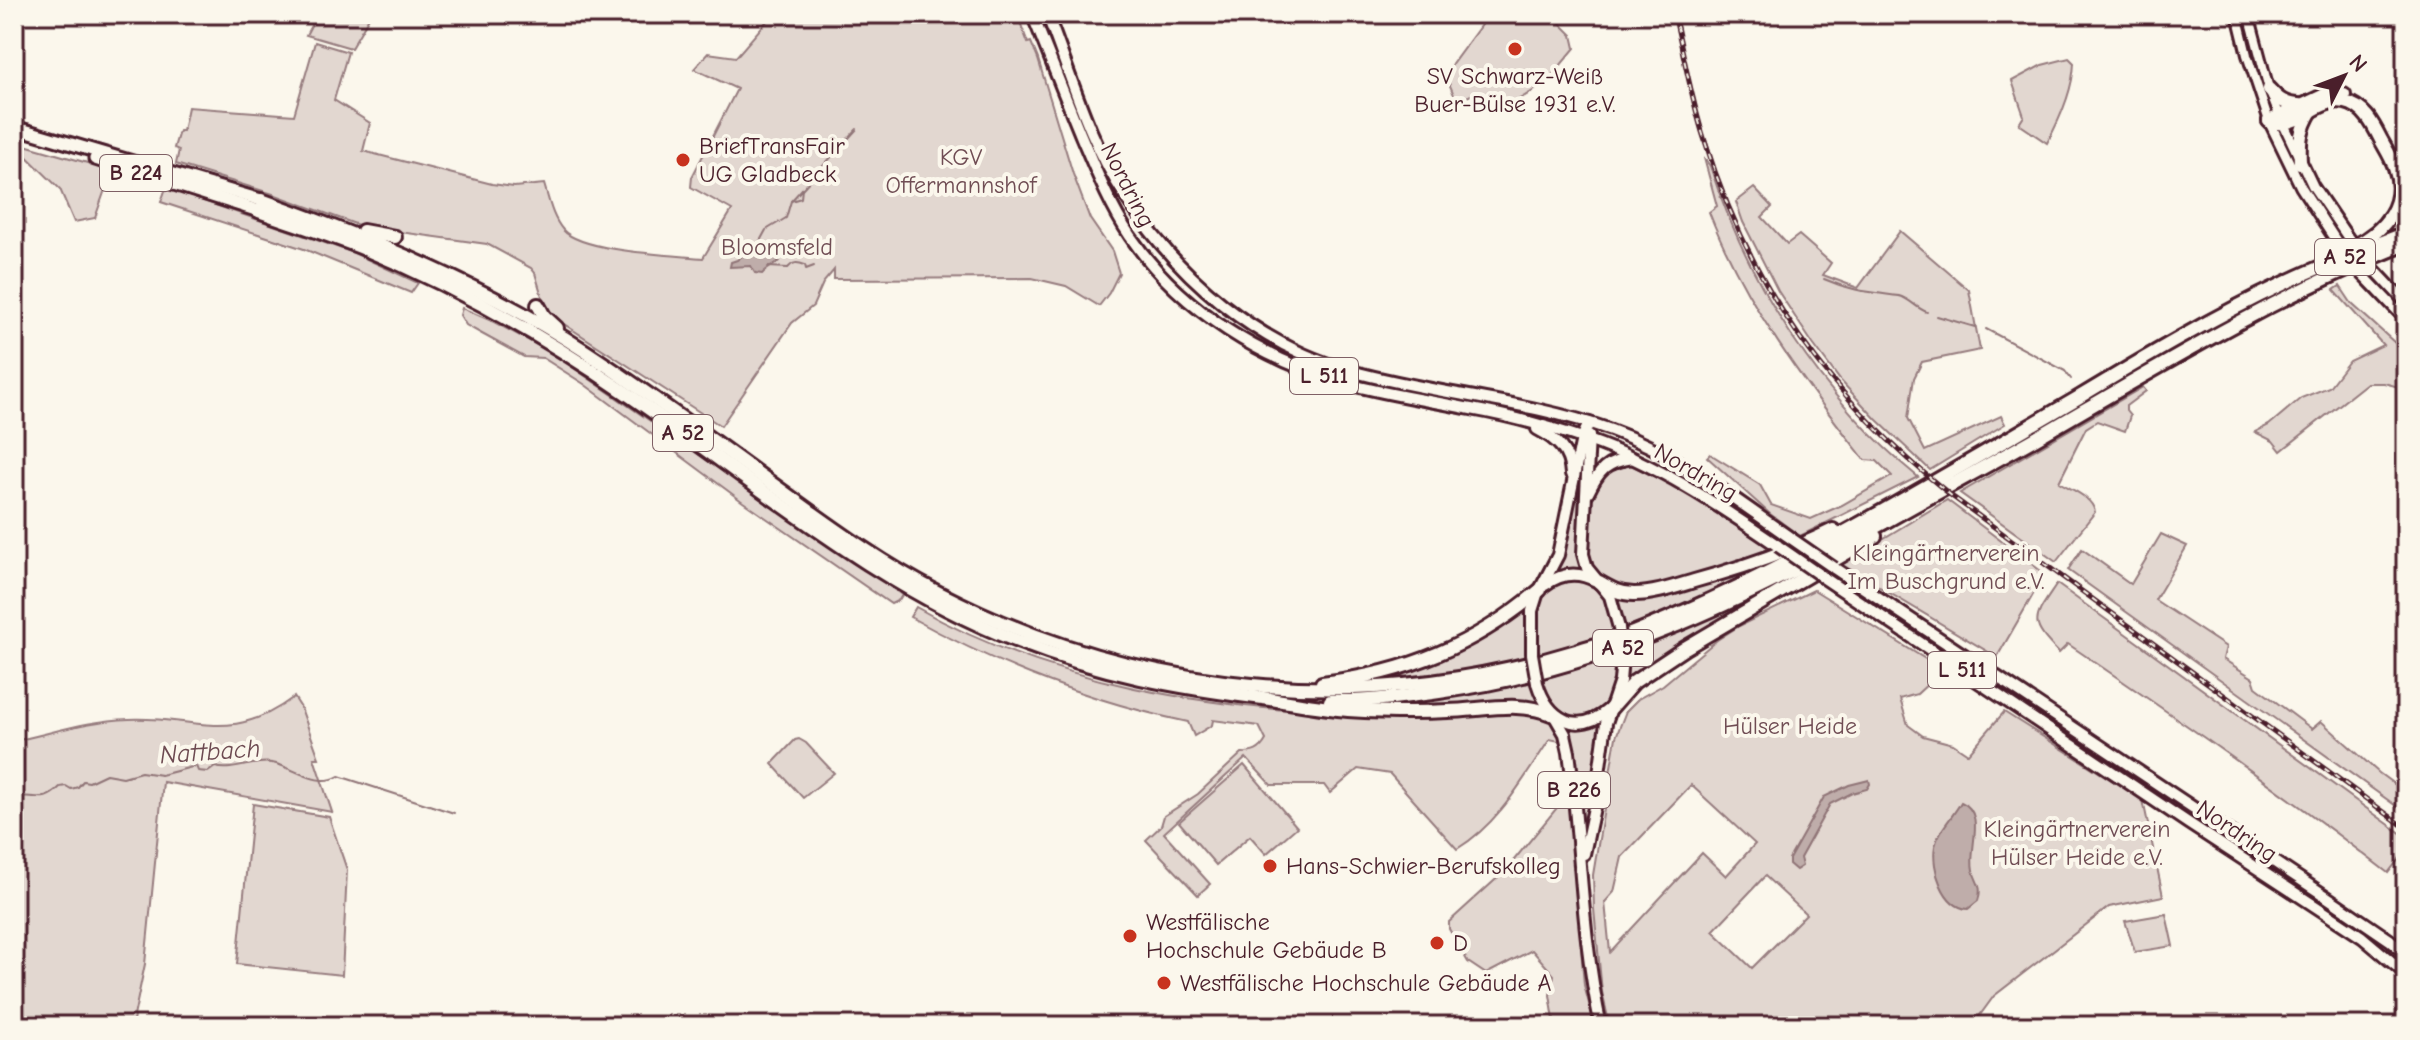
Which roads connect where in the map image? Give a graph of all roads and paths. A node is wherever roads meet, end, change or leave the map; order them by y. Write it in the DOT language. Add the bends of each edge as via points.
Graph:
graph roads {
  1 [pos="1032,14"];
  2 [pos="1047,14"];
  3 [pos="2237,14"];
  4 [pos="2249,14"];
  5 [pos="2269,89"];
  6 [pos="2306,108"];
  7 [pos="2277,120"];
  8 [pos="14,127"];
  9 [pos="14,134"];
  10 [pos="2300,163"];
  11 [pos="2406,173"];
  12 [pos="260,206"];
  13 [pos="345,230"];
  14 [pos="2406,233"];
  15 [pos="395,237"];
  16 [pos="2406,246"];
  17 [pos="2375,262"];
  18 [pos="2285,283"];
  19 [pos="2406,303"];
  20 [pos="538,305"];
  21 [pos="2406,320"];
  22 [pos="584,350"];
  23 [pos="1522,420"];
  24 [pos="1589,423"];
  25 [pos="1585,439"];
  26 [pos="1632,458"];
  27 [pos="1954,470"];
  28 [pos="1572,484"];
  29 [pos="1950,485"];
  30 [pos="1585,498"];
  31 [pos="1599,582"];
  32 [pos="1540,590"];
  33 [pos="1275,688"];
  34 [pos="1263,698"];
  35 [pos="1611,708"];
  36 [pos="1554,715"];
  37 [pos="1582,868"];
  38 [pos="2406,954"];
  39 [pos="2406,974"];
  40 [pos="1601,1026"];
  1 -- 23 [label="main road, Nordring / L 511" via="1090,156 1130,236 1201,312 1250,344 1313,373"];
  2 -- 24 [label="main road, Nordring / L 511" via="1088,120 1127,200 1182,267 1253,327 1350,371"];
  3 -- 7 [label="street" via="2247,55"];
  4 -- 5 [label="street"];
  5 -- 6 [label="highway" via="2280,100"];
  5 -- 7 [label="street"];
  6 -- 7 [label="highway"];
  6 -- 10 [label="highway"];
  6 -- 11 [label="highway" via="2338,93 2363,103"];
  6 -- 18 [label="highway" via="2337,101 2362,110 2395,168 2399,193 2392,215 2377,233"];
  7 -- 10 [label="main road"];
  7 -- 21 [label="main road, bridge" via="2301,187 2338,244"];
  8 -- 12 [label="highway, B 224"];
  9 -- 12 [label="highway, B 224"];
  10 -- 17 [label="main road, bridge" via="2349,239"];
  12 -- 13 [label="highway, A 52"];
  12 -- 34 [label="highway, A 52" via="455,291 547,341 834,543 966,619 1099,669"];
  13 -- 15 [label="highway"];
  13 -- 22 [label="highway, A 52" via="461,281"];
  14 -- 18 [label="highway, A 52"];
  16 -- 17 [label="highway"];
  17 -- 19 [label="main road"];
  17 -- 29 [label="highway, A 52" via="2233,325"];
  18 -- 27 [label="highway, A 52"];
  20 -- 22 [label="highway"];
  22 -- 33 [label="highway, A 52" via="841,534 938,593 1028,634 1104,659"];
  23 -- 25 [label="main road, Nordring / L 511"];
  23 -- 28 [label="main road" via="1562,447"];
  24 -- 25 [label="main road, B 226"];
  24 -- 38 [label="main road, Nordring / L 511, bridge" via="1672,458 1711,483"];
  25 -- 26 [label="main road, Nordring / L 511"];
  25 -- 28 [label="main road, B 226"];
  25 -- 30 [label="main road, B 226"];
  26 -- 30 [label="main road" via="1605,467"];
  26 -- 39 [label="main road, Nordring / L 511, bridge" via="1698,493 1778,546 2362,937"];
  27 -- 31 [label="highway" via="1820,536 1724,573 1650,593 1615,592"];
  27 -- 33 [label="highway, A 52" via="1795,560 1628,635 1463,678 1365,689"];
  28 -- 32 [label="main road, B 226" via="1558,555"];
  29 -- 34 [label="highway, A 52" via="1772,582 1687,622 1593,657 1488,685 1416,696 1342,701"];
  29 -- 35 [label="highway" via="1902,520 1685,648 1637,680"];
  30 -- 31 [label="main road, B 226" via="1583,554"];
  31 -- 32 [label="main road" via="1569,574"];
  31 -- 35 [label="main road, B 226, bridge" via="1610,596 1622,658"];
  32 -- 33 [label="highway" via="1460,645 1418,662 1379,674"];
  32 -- 36 [label="main road, B 226, bridge" via="1531,621 1532,654 1537,683"];
  34 -- 36 [label="highway" via="1348,710 1530,706"];
  35 -- 36 [label="main road" via="1582,723"];
  35 -- 37 [label="main road, B 226"];
  36 -- 37 [label="main road, B 226" via="1567,739"];
  37 -- 40 [label="main road, B 226"];
}
